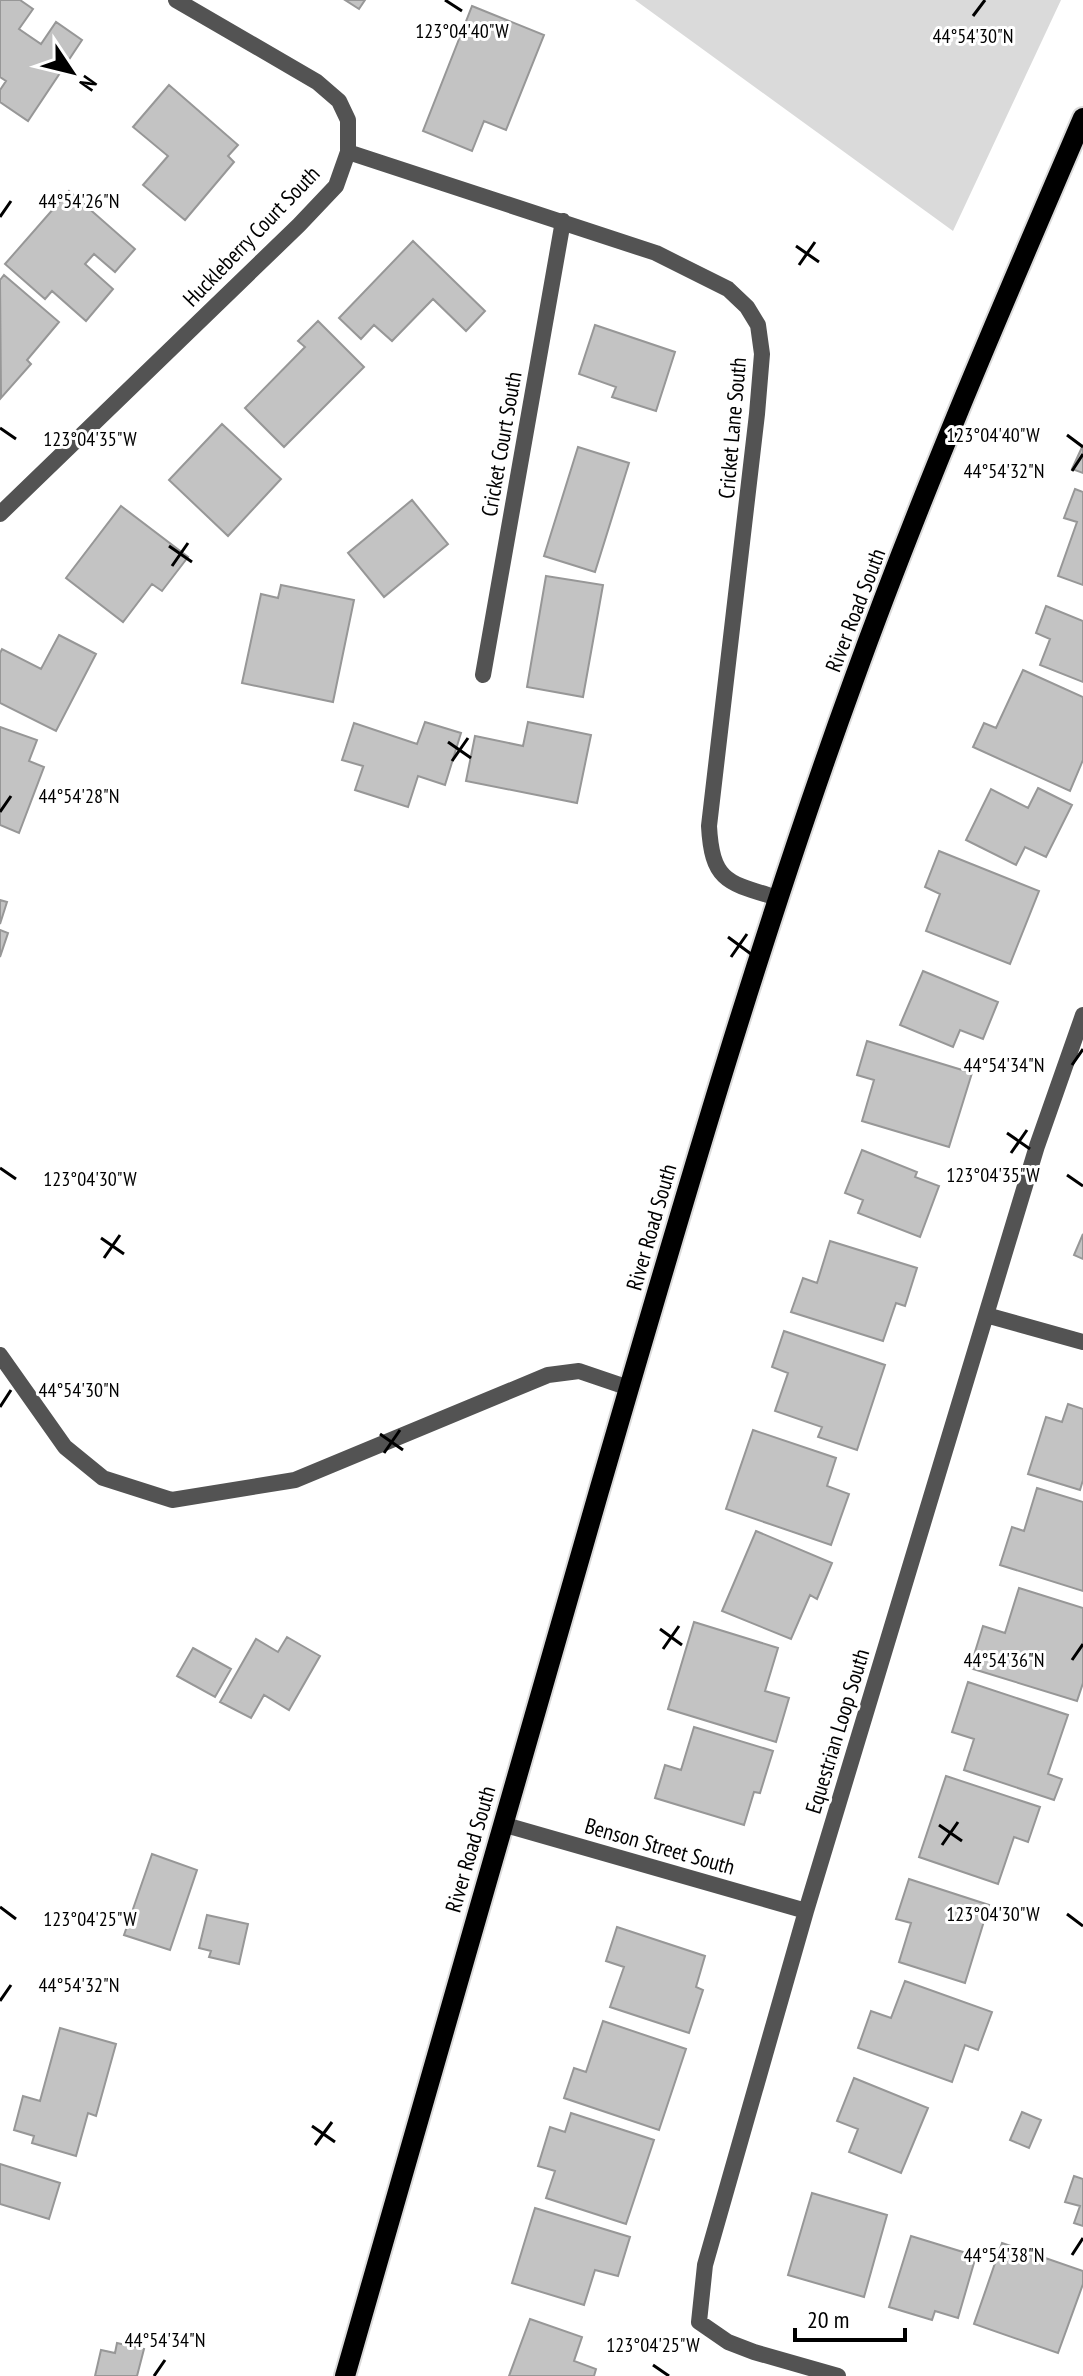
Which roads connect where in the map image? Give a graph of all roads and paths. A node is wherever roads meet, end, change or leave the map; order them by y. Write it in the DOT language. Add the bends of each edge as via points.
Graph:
graph roads {
  1 [pos="176,0"];
  2 [pos="1083,118"];
  3 [pos="348,152"];
  4 [pos="563,221"];
  5 [pos="0,514"];
  6 [pos="483,675"];
  7 [pos="778,898"];
  8 [pos="1083,1015"];
  9 [pos="986,1315"];
  10 [pos="1083,1342"];
  11 [pos="0,1355"];
  12 [pos="629,1388"];
  13 [pos="502,1824"];
  14 [pos="806,1911"];
  15 [pos="345,2376"];
  16 [pos="838,2376"];
  1 -- 3 [label="street, Huckleberry Court South" via="317,82 339,101 348,120"];
  2 -- 7 [label="main road, River Road South" via="889,586"];
  3 -- 4 [label="street, Cricket Lane South"];
  3 -- 5 [label="street, Huckleberry Court South" via="336,186 299,225"];
  4 -- 6 [label="street, Cricket Court South"];
  4 -- 7 [label="street, Cricket Lane South" via="697,271 728,289 758,325 762,354 757,414 709,826 711,854 722,876"];
  7 -- 12 [label="main road, River Road South"];
  8 -- 9 [label="street, Equestrian Loop South"];
  9 -- 10 [label="street"];
  9 -- 14 [label="street, Equestrian Loop South"];
  11 -- 12 [label="street" via="65,1447 103,1478 172,1500 295,1480 548,1375 579,1371"];
  12 -- 13 [label="main road, River Road South"];
  13 -- 14 [label="street, Benson Street South"];
  13 -- 15 [label="main road, River Road South"];
  14 -- 16 [label="street, Equestrian Loop South" via="705,2265 699,2322 728,2342"];
}
